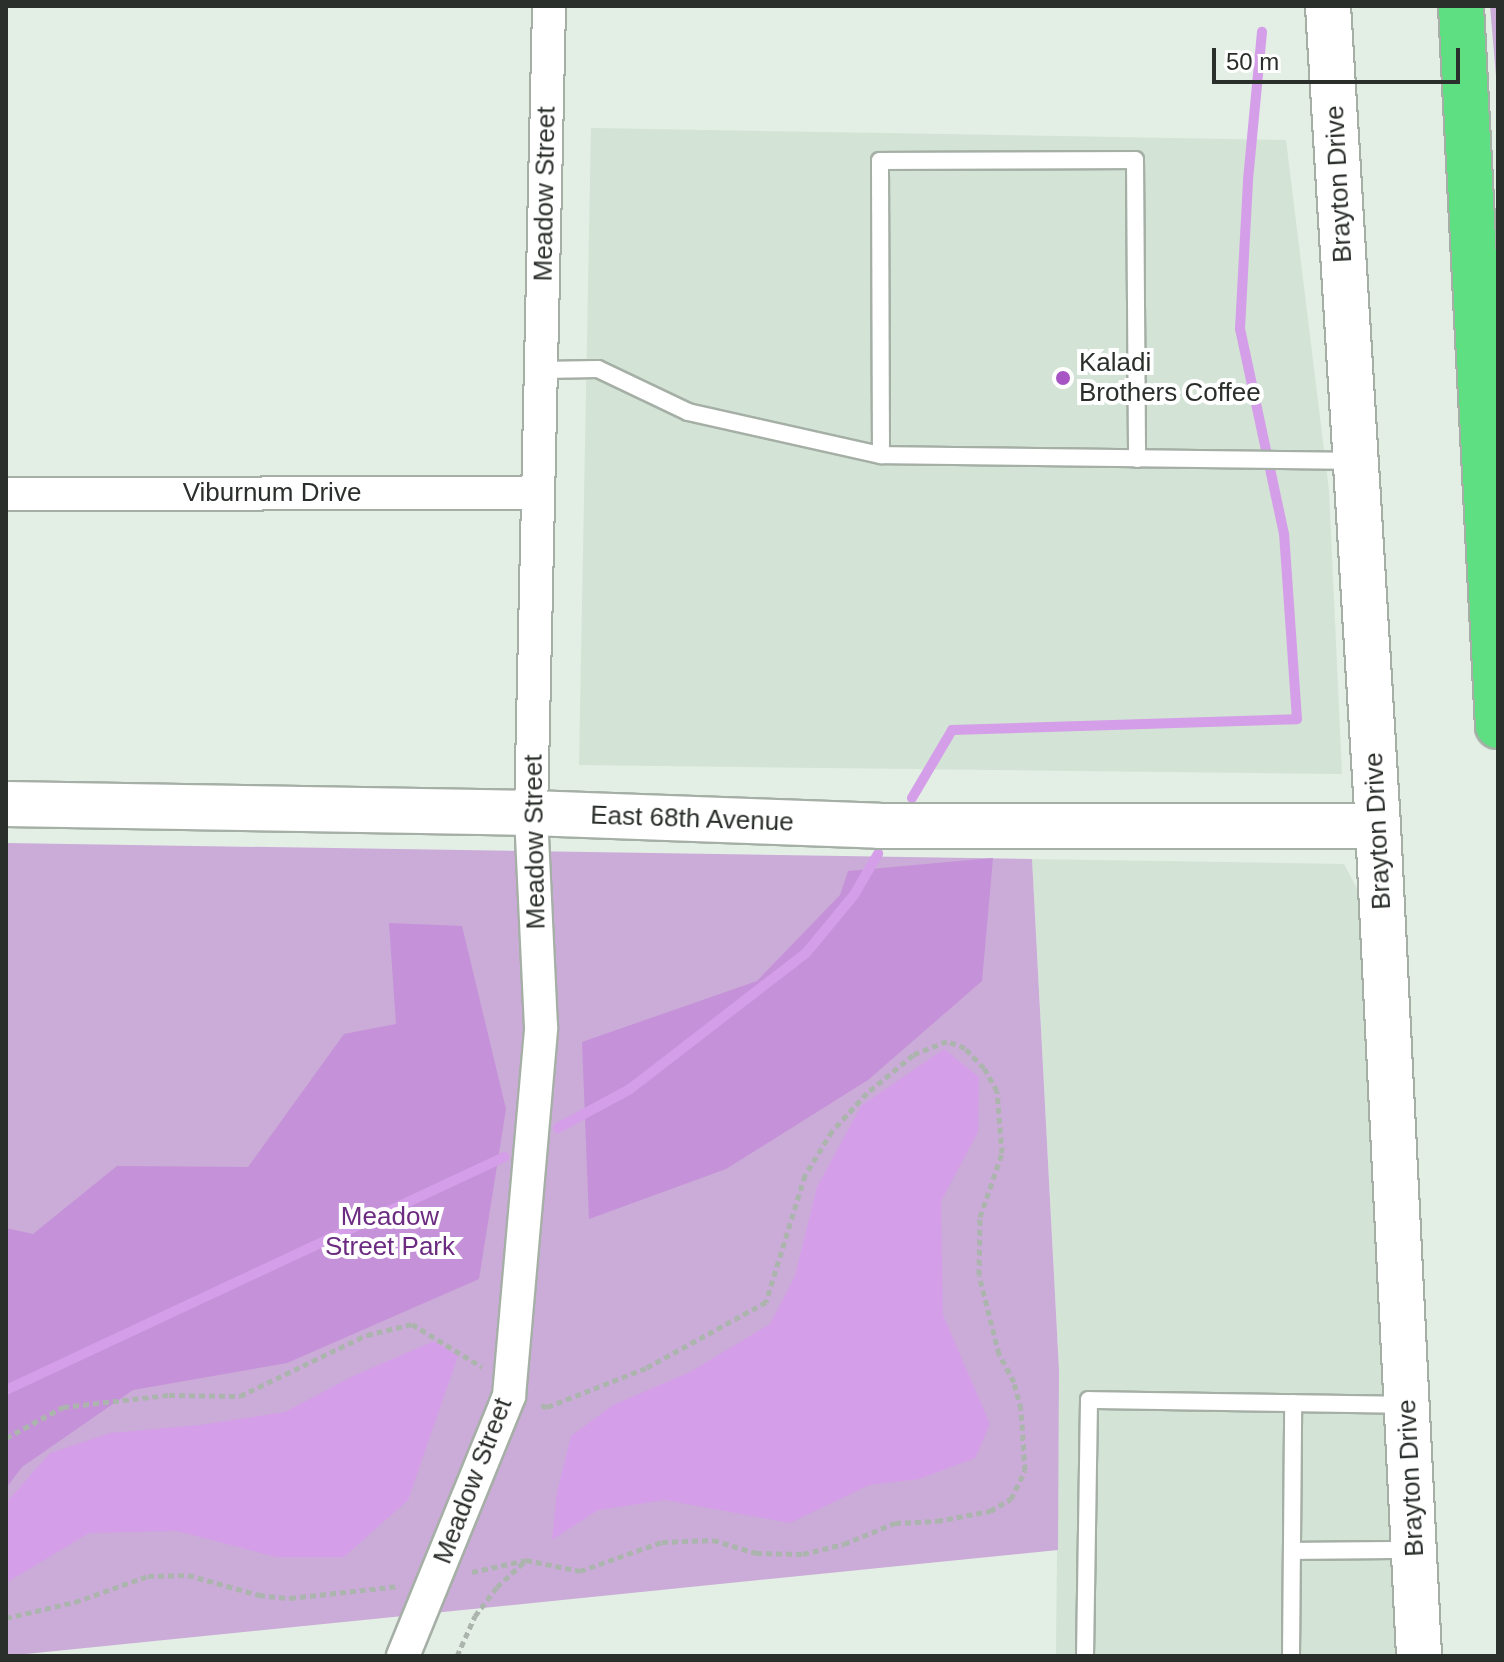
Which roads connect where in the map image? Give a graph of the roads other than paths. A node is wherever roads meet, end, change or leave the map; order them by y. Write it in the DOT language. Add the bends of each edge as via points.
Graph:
graph roads {
  1 [pos="549,6"];
  2 [pos="1328,6"];
  3 [pos="1461,6"];
  4 [pos="541,370"];
  5 [pos="881,455"];
  6 [pos="1137,459"];
  7 [pos="1356,461"];
  8 [pos="538,493"];
  9 [pos="6,494"];
  10 [pos="1498,726"];
  11 [pos="6,804"];
  12 [pos="531,813"];
  13 [pos="1378,826"];
  14 [pos="1293,1403"];
  15 [pos="1407,1405"];
  16 [pos="1414,1550"];
  17 [pos="1292,1551"];
  18 [pos="403,1656"];
  19 [pos="1085,1656"];
  20 [pos="1291,1656"];
  21 [pos="1419,1656"];
  1 -- 4 [label="street, Meadow Street"];
  2 -- 7 [label="street, Brayton Drive"];
  3 -- 10 [label="highway"];
  4 -- 5 [label="lane" via="598,369 688,412"];
  4 -- 8 [label="street, Meadow Street"];
  5 -- 6 [label="lane"];
  5 -- 6 [label="lane" via="880,161 1135,160"];
  6 -- 7 [label="lane"];
  7 -- 13 [label="street, Brayton Drive"];
  8 -- 9 [label="street, Viburnum Drive"];
  8 -- 12 [label="street, Meadow Street"];
  11 -- 12 [label="street, East 68th Avenue"];
  12 -- 13 [label="street, East 68th Avenue" via="879,826"];
  12 -- 18 [label="street, Meadow Street" via="541,1027 509,1396"];
  13 -- 15 [label="street, Brayton Drive"];
  14 -- 15 [label="lane"];
  14 -- 17 [label="lane"];
  14 -- 19 [label="lane" via="1089,1400"];
  15 -- 16 [label="street, Brayton Drive"];
  16 -- 17 [label="lane"];
  16 -- 21 [label="street, Brayton Drive"];
  17 -- 20 [label="lane"];
}
